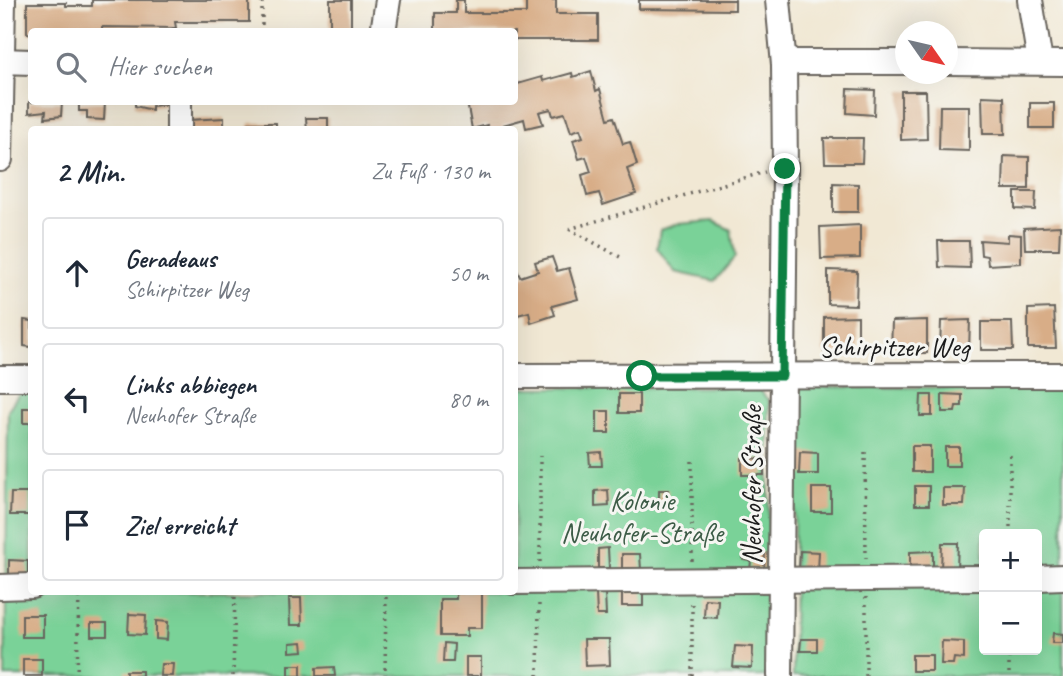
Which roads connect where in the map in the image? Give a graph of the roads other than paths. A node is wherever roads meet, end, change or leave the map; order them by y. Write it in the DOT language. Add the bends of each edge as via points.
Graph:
graph roads {
  1 [pos="3,0"];
  2 [pos="388,0"];
  3 [pos="778,0"];
  4 [pos="1030,0"];
  5 [pos="384,28"];
  6 [pos="1,61"];
  7 [pos="28,62"];
  8 [pos="895,62"];
  9 [pos="958,62"];
  10 [pos="1052,62"];
  11 [pos="784,65"];
  12 [pos="179,105"];
  13 [pos="179,126"];
  14 [pos="0,159"];
  15 [pos="1063,375"];
  16 [pos="518,376"];
  17 [pos="782,376"];
  18 [pos="28,377"];
  19 [pos="0,378"];
  20 [pos="979,578"];
  21 [pos="1042,578"];
  22 [pos="1063,578"];
  23 [pos="780,580"];
  24 [pos="518,582"];
  25 [pos="28,586"];
  26 [pos="0,587"];
  27 [pos="780,676"];
  1 -- 6 [label="street"];
  2 -- 5 [label="street"];
  3 -- 11 [label="street, Neuhofer Straße"];
  4 -- 10 [label="street"];
  6 -- 7 [label="street"];
  6 -- 14 [label="street"];
  8 -- 11 [label="street"];
  9 -- 10 [label="street"];
  11 -- 17 [label="street, Neuhofer Straße"];
  12 -- 13 [label="street"];
  15 -- 17 [label="street, Schirpitzer Weg"];
  16 -- 17 [label="street, Schirpitzer Weg"];
  17 -- 23 [label="street, Neuhofer Straße"];
  18 -- 19 [label="street"];
  20 -- 23 [label="street"];
  21 -- 22 [label="street"];
  23 -- 24 [label="street"];
  23 -- 27 [label="street, Neuhofer Straße"];
  25 -- 26 [label="street"];
}
